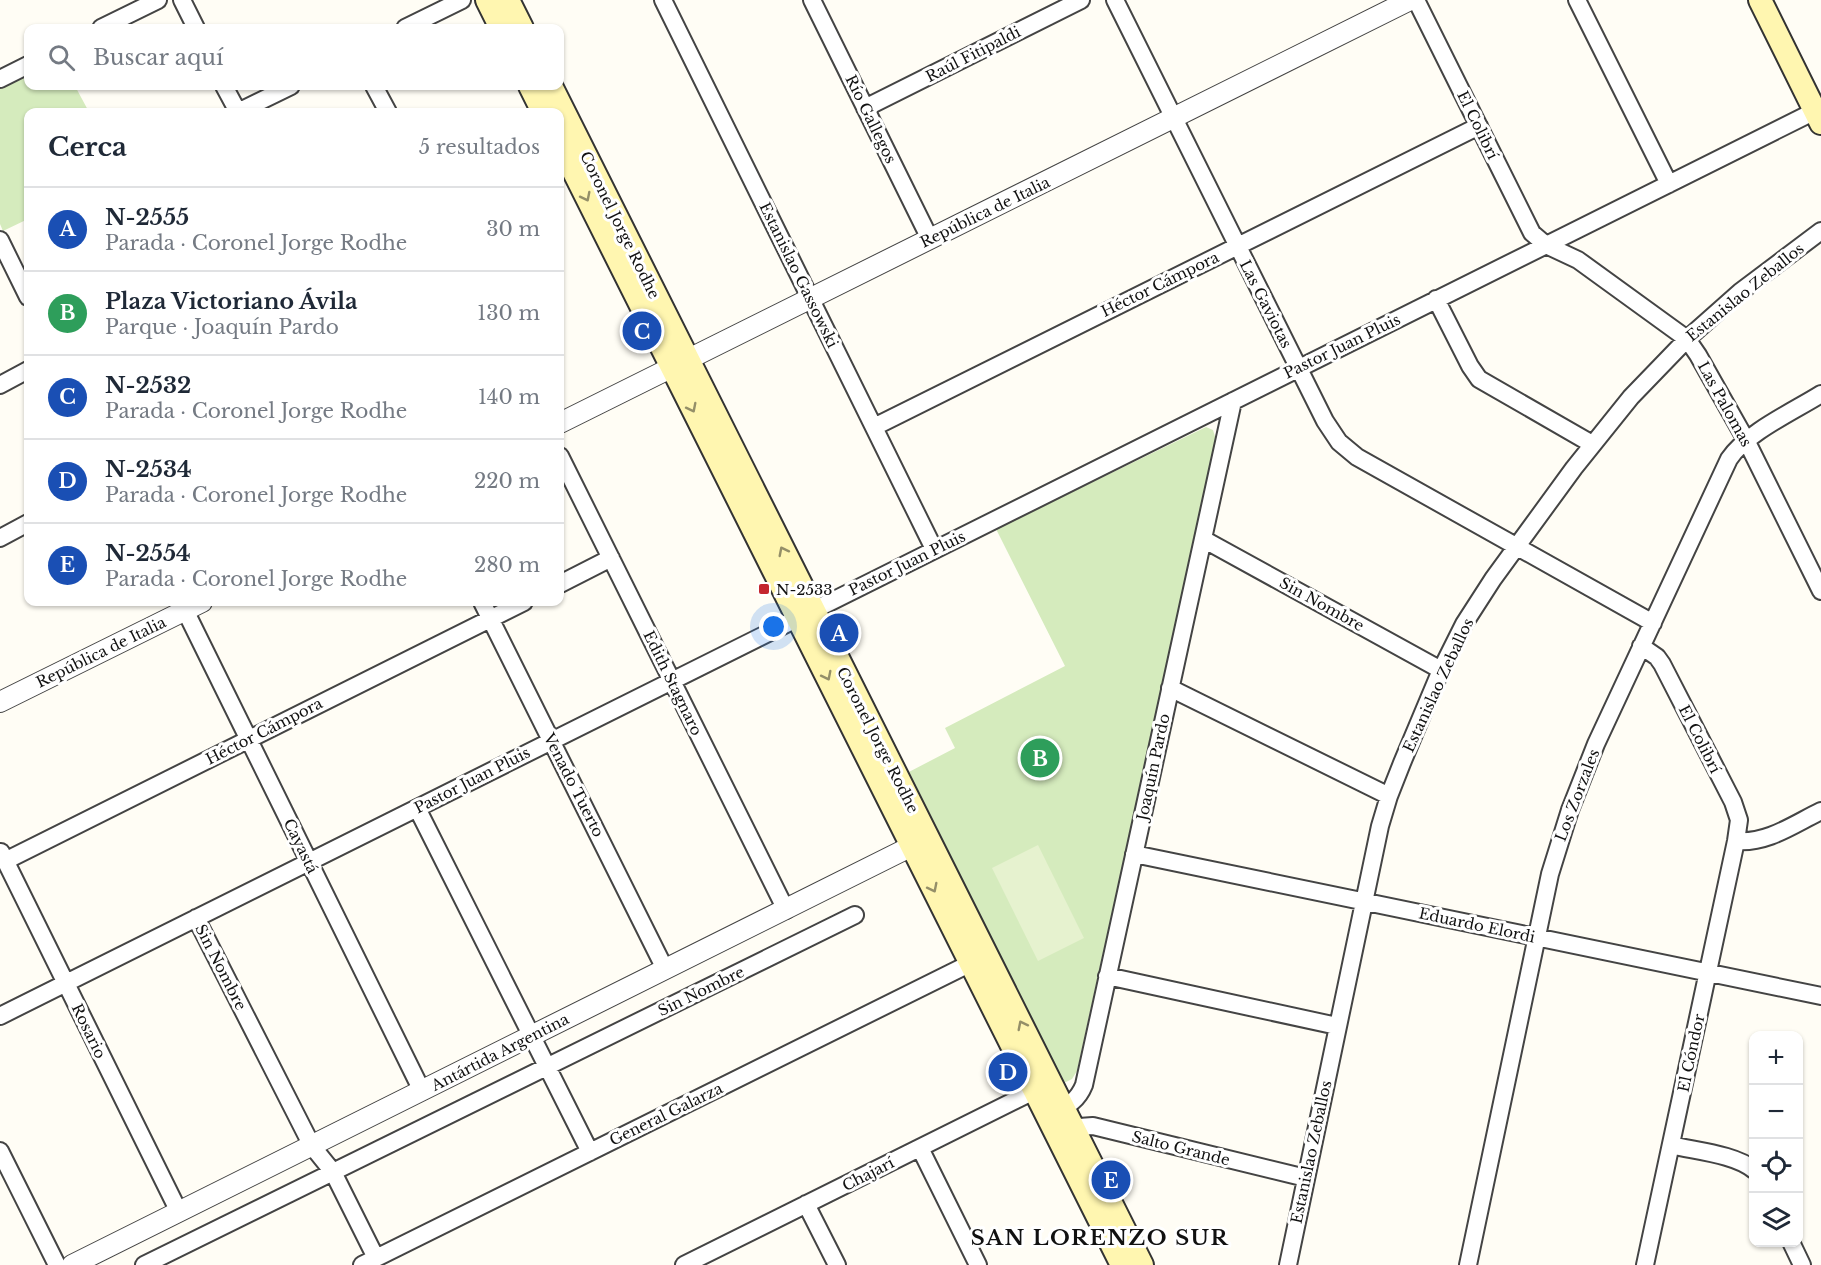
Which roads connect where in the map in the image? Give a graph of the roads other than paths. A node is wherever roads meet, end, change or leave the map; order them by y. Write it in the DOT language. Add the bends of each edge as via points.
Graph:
graph roads {
  1 [pos="158,0"];
  2 [pos="182,0"];
  3 [pos="462,0"];
  4 [pos="487,0"];
  5 [pos="508,0"];
  6 [pos="663,0"];
  7 [pos="812,0"];
  8 [pos="1081,0"];
  9 [pos="1115,0"];
  10 [pos="1410,0"];
  11 [pos="1416,0"];
  12 [pos="1577,0"];
  13 [pos="1760,0"];
  14 [pos="109,24"];
  15 [pos="194,24"];
  16 [pos="413,24"];
  17 [pos="499,24"];
  18 [pos="520,24"];
  19 [pos="24,67"];
  20 [pos="0,79"];
  21 [pos="227,90"];
  22 [pos="283,90"];
  23 [pos="376,90"];
  24 [pos="532,90"];
  25 [pos="553,90"];
  26 [pos="236,108"];
  27 [pos="246,108"];
  28 [pos="386,108"];
  29 [pos="541,108"];
  30 [pos="561,108"];
  31 [pos="865,108"];
  32 [pos="564,114"];
  33 [pos="1818,117"];
  34 [pos="1174,118"];
  35 [pos="1479,126"];
  36 [pos="564,151"];
  37 [pos="1669,184"];
  38 [pos="1821,231"];
  39 [pos="930,239"];
  40 [pos="0,240"];
  41 [pos="1546,245"];
  42 [pos="1238,246"];
  43 [pos="24,289"];
  44 [pos="810,298"];
  45 [pos="1436,299"];
  46 [pos="1687,339"];
  47 [pos="679,364"];
  48 [pos="1299,368"];
  49 [pos="24,372"];
  50 [pos="0,385"];
  51 [pos="1821,394"];
  52 [pos="1233,401"];
  53 [pos="564,421"];
  54 [pos="874,427"];
  55 [pos="1746,440"];
  56 [pos="1592,444"];
  57 [pos="564,464"];
  58 [pos="24,525"];
  59 [pos="0,537"];
  60 [pos="1203,539"];
  61 [pos="1517,546"];
  62 [pos="934,549"];
  63 [pos="611,558"];
  64 [pos="564,582"];
  65 [pos="1821,591"];
  66 [pos="185,606"];
  67 [pos="190,606"];
  68 [pos="484,606"];
  69 [pos="516,606"];
  70 [pos="805,614"];
  71 [pos="490,618"];
  72 [pos="1653,622"];
  73 [pos="1641,646"];
  74 [pos="1442,670"];
  75 [pos="671,681"];
  76 [pos="1170,688"];
  77 [pos="0,702"];
  78 [pos="249,739"];
  79 [pos="551,741"];
  80 [pos="1389,796"];
  81 [pos="417,808"];
  82 [pos="1821,811"];
  83 [pos="1736,841"];
  84 [pos="920,842"];
  85 [pos="1134,854"];
  86 [pos="2,856"];
  87 [pos="309,862"];
  88 [pos="1363,901"];
  89 [pos="786,910"];
  90 [pos="855,915"];
  91 [pos="196,918"];
  92 [pos="1537,937"];
  93 [pos="971,963"];
  94 [pos="665,969"];
  95 [pos="1708,973"];
  96 [pos="1107,976"];
  97 [pos="66,984"];
  98 [pos="1821,996"];
  99 [pos="0,1016"];
  100 [pos="1337,1026"];
  101 [pos="531,1036"];
  102 [pos="546,1067"];
  103 [pos="1043,1087"];
  104 [pos="422,1091"];
  105 [pos="1056,1113"];
  106 [pos="1066,1134"];
  107 [pos="1671,1145"];
  108 [pos="312,1146"];
  109 [pos="920,1148"];
  110 [pos="0,1151"];
  111 [pos="590,1152"];
  112 [pos="1749,1166"];
  113 [pos="333,1172"];
  114 [pos="1306,1178"];
  115 [pos="806,1204"];
  116 [pos="179,1212"];
  117 [pos="1793,1247"];
  118 [pos="369,1261"];
  119 [pos="690,1264"];
  120 [pos="1292,1264"];
  121 [pos="57,1265"];
  122 [pos="72,1265"];
  123 [pos="144,1265"];
  124 [pos="837,1265"];
  125 [pos="978,1265"];
  126 [pos="1122,1265"];
  127 [pos="1142,1265"];
  128 [pos="1468,1265"];
  129 [pos="1645,1265"];
  130 [pos="1802,1265"];
  1 -- 14 [label="street"];
  2 -- 15 [label="street"];
  3 -- 16 [label="street"];
  4 -- 17 [label="main road"];
  5 -- 18 [label="main road"];
  6 -- 44 [label="street, Estanislao Gassowski"];
  7 -- 31 [label="street, Río Gallegos"];
  8 -- 31 [label="street, Raúl Fitipaldi"];
  9 -- 34 [label="street, Las Gaviotas"];
  10 -- 34 [label="street, República de Italia"];
  11 -- 35 [label="street, El Colibrí"];
  12 -- 37 [label="street"];
  13 -- 33 [label="main road"];
  19 -- 20 [label="street"];
  21 -- 26 [label="street"];
  22 -- 27 [label="street"];
  23 -- 28 [label="street"];
  24 -- 29 [label="main road"];
  25 -- 30 [label="main road, Coronel Jorge Rodhe"];
  31 -- 39 [label="street, Río Gallegos"];
  32 -- 47 [label="main road, Coronel Jorge Rodhe"];
  33 -- 37 [label="street, Pastor Juan Pluis"];
  34 -- 39 [label="street, República de Italia"];
  34 -- 42 [label="street, Las Gaviotas"];
  35 -- 41 [label="street, El Colibrí" via="1532,233"];
  35 -- 42 [label="street, Héctor Cámpora"];
  36 -- 47 [label="main road, Coronel Jorge Rodhe, one-way"];
  37 -- 41 [label="street, Pastor Juan Pluis"];
  38 -- 46 [label="street, Estanislao Zeballos" via="1740,292"];
  39 -- 44 [label="street, República de Italia"];
  40 -- 43 [label="street"];
  41 -- 45 [label="street, Pastor Juan Pluis"];
  41 -- 46 [label="street, Las Palomas" via="1578,260"];
  42 -- 48 [label="street, Las Gaviotas"];
  42 -- 54 [label="street, Héctor Cámpora"];
  44 -- 47 [label="street, República de Italia"];
  44 -- 54 [label="street, Estanislao Gassowski"];
  45 -- 48 [label="street, Pastor Juan Pluis"];
  45 -- 56 [label="street" via="1479,379"];
  46 -- 55 [label="street, Las Palomas"];
  46 -- 56 [label="street, Estanislao Zeballos"];
  47 -- 53 [label="street, República de Italia"];
  47 -- 70 [label="main road, Coronel Jorge Rodhe"];
  48 -- 52 [label="street, Pastor Juan Pluis"];
  48 -- 61 [label="street, Las Gaviotas" via="1331,432 1347,451"];
  49 -- 50 [label="street"];
  51 -- 55 [label="street, Los Zorzales"];
  52 -- 60 [label="street, Joaquín Pardo"];
  52 -- 62 [label="street, Pastor Juan Pluis"];
  54 -- 62 [label="street, Estanislao Gassowski"];
  55 -- 65 [label="street, Las Palomas"];
  55 -- 72 [label="street, Los Zorzales" via="1724,467"];
  56 -- 61 [label="street, Estanislao Zeballos"];
  57 -- 63 [label="street, Edith Stagnaro"];
  58 -- 59 [label="street"];
  60 -- 74 [label="street, Sin Nombre"];
  60 -- 76 [label="street, Joaquín Pardo"];
  61 -- 72 [label="street, Las Gaviotas"];
  61 -- 74 [label="street, Estanislao Zeballos" via="1464,624"];
  62 -- 70 [label="street, Pastor Juan Pluis"];
  63 -- 64 [label="street"];
  63 -- 75 [label="street, Edith Stagnaro"];
  66 -- 77 [label="street, República de Italia"];
  67 -- 78 [label="street, Cayastá"];
  68 -- 71 [label="street, Venado Tuerto"];
  69 -- 71 [label="street, Héctor Cámpora"];
  70 -- 75 [label="street, Pastor Juan Pluis"];
  70 -- 84 [label="main road, Coronel Jorge Rodhe"];
  71 -- 78 [label="street, Héctor Cámpora"];
  71 -- 79 [label="street, Venado Tuerto"];
  72 -- 73 [label="street, Los Zorzales"];
  73 -- 83 [label="street, El Colibrí" via="1662,664 1733,802 1739,820"];
  73 -- 92 [label="street, Los Zorzales" via="1570,810"];
  74 -- 80 [label="street, Estanislao Zeballos"];
  75 -- 79 [label="street, Pastor Juan Pluis"];
  75 -- 89 [label="street, Edith Stagnaro"];
  76 -- 80 [label="street"];
  76 -- 85 [label="street, Joaquín Pardo"];
  78 -- 86 [label="street, Héctor Cámpora"];
  78 -- 87 [label="street, Cayastá"];
  79 -- 81 [label="street, Pastor Juan Pluis"];
  79 -- 94 [label="street, Venado Tuerto"];
  80 -- 88 [label="street, Estanislao Zeballos"];
  81 -- 87 [label="street, Pastor Juan Pluis"];
  81 -- 101 [label="street"];
  82 -- 83 [label="street" via="1764,839"];
  83 -- 95 [label="street, El Cóndor"];
  84 -- 89 [label="street, Antártida Argentina"];
  84 -- 93 [label="main road, Coronel Jorge Rodhe, one-way"];
  103 -- 84 [label="main road, Coronel Jorge Rodhe, one-way"];
  85 -- 88 [label="street, Eduardo Elordi"];
  85 -- 96 [label="street, Joaquín Pardo"];
  86 -- 97 [label="street, Rosario"];
  87 -- 91 [label="street, Pastor Juan Pluis"];
  87 -- 104 [label="street, Cayastá"];
  88 -- 92 [label="street, Eduardo Elordi"];
  88 -- 100 [label="street, Estanislao Zeballos"];
  89 -- 94 [label="street, Antártida Argentina"];
  90 -- 102 [label="street, Sin Nombre"];
  91 -- 97 [label="street, Pastor Juan Pluis"];
  91 -- 108 [label="street, Sin Nombre"];
  92 -- 95 [label="street, Eduardo Elordi"];
  92 -- 128 [label="street, Los Zorzales"];
  93 -- 103 [label="main road, Coronel Jorge Rodhe"];
  93 -- 111 [label="street, General Galarza"];
  94 -- 101 [label="street, Antártida Argentina"];
  95 -- 98 [label="street, Eduardo Elordi"];
  95 -- 107 [label="street, El Cóndor"];
  96 -- 100 [label="street"];
  96 -- 105 [label="street, Joaquín Pardo" via="1082,1090 1077,1099"];
  97 -- 99 [label="street, Pastor Juan Pluis"];
  97 -- 116 [label="street, Rosario"];
  100 -- 114 [label="street, Estanislao Zeballos"];
  101 -- 102 [label="street"];
  101 -- 104 [label="street, Antártida Argentina"];
  102 -- 111 [label="street"];
  102 -- 113 [label="street, Sin Nombre"];
  103 -- 105 [label="main road, Coronel Jorge Rodhe"];
  103 -- 109 [label="street, Chajarí"];
  104 -- 108 [label="street, Antártida Argentina"];
  105 -- 106 [label="main road, Coronel Jorge Rodhe"];
  106 -- 114 [label="street, Salto Grande" via="1084,1126 1098,1127"];
  106 -- 126 [label="main road, Coronel Jorge Rodhe"];
  106 -- 127 [label="main road, Coronel Jorge Rodhe"];
  107 -- 112 [label="street"];
  107 -- 129 [label="street, El Cóndor"];
  108 -- 113 [label="street, Sin Nombre"];
  108 -- 116 [label="street, Antártida Argentina"];
  109 -- 115 [label="street, Chajarí"];
  109 -- 125 [label="street"];
  110 -- 121 [label="street"];
  111 -- 118 [label="street, General Galarza"];
  113 -- 118 [label="street, Sin Nombre"];
  113 -- 123 [label="street, Sin Nombre"];
  114 -- 120 [label="street, Estanislao Zeballos"];
  115 -- 119 [label="street, Chajarí"];
  115 -- 124 [label="street"];
  116 -- 122 [label="street, Antártida Argentina"];
  117 -- 130 [label="street"];
}
